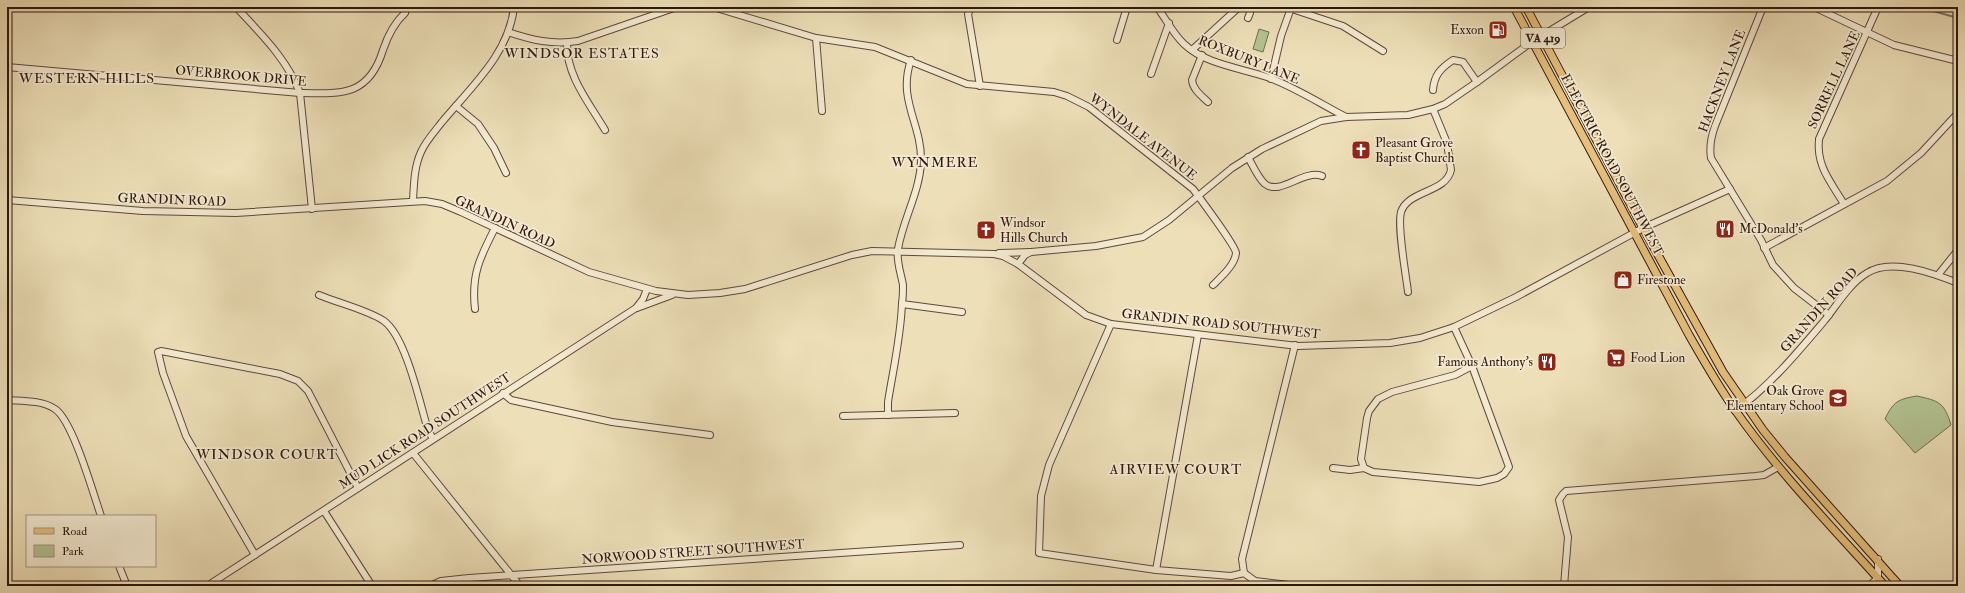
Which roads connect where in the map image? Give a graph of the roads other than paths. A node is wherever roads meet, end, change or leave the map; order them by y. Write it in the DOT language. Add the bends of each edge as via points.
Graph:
graph roads {
  1 [pos="236,7"];
  2 [pos="514,7"];
  3 [pos="678,7"];
  4 [pos="712,7"];
  5 [pos="971,7"];
  6 [pos="1127,7"];
  7 [pos="1239,7"];
  8 [pos="1248,7"];
  9 [pos="1514,7"];
  10 [pos="1526,7"];
  11 [pos="1589,7"];
  12 [pos="1763,7"];
  13 [pos="1814,7"];
  14 [pos="1878,7"];
  15 [pos="1161,8"];
  16 [pos="1289,8"];
  17 [pos="406,13"];
  18 [pos="1248,18"];
  19 [pos="1169,24"];
  20 [pos="508,32"];
  21 [pos="1868,33"];
  22 [pos="1542,36"];
  23 [pos="816,38"];
  24 [pos="1117,40"];
  25 [pos="1533,41"];
  26 [pos="567,43"];
  27 [pos="1192,50"];
  28 [pos="1383,51"];
  29 [pos="1202,55"];
  30 [pos="911,60"];
  31 [pos="1958,61"];
  32 [pos="7,67"];
  33 [pos="1151,74"];
  34 [pos="1271,78"];
  35 [pos="1478,82"];
  36 [pos="980,86"];
  37 [pos="1433,90"];
  38 [pos="300,93"];
  39 [pos="1208,102"];
  40 [pos="456,106"];
  41 [pos="1433,109"];
  42 [pos="822,111"];
  43 [pos="1958,113"];
  44 [pos="1346,117"];
  45 [pos="605,130"];
  46 [pos="1248,157"];
  47 [pos="506,173"];
  48 [pos="1322,176"];
  49 [pos="1730,189"];
  50 [pos="1198,196"];
  51 [pos="7,200"];
  52 [pos="413,200"];
  53 [pos="1844,204"];
  54 [pos="312,209"];
  55 [pos="495,228"];
  56 [pos="1643,228"];
  57 [pos="1634,233"];
  58 [pos="1764,248"];
  59 [pos="1958,250"];
  60 [pos="898,251"];
  61 [pos="1034,252"];
  62 [pos="984,253"];
  63 [pos="994,254"];
  64 [pos="1018,264"];
  65 [pos="1938,275"];
  66 [pos="1958,283"];
  67 [pos="1213,285"];
  68 [pos="647,289"];
  69 [pos="1408,292"];
  70 [pos="673,294"];
  71 [pos="319,295"];
  72 [pos="902,304"];
  73 [pos="636,308"];
  74 [pos="475,309"];
  75 [pos="962,312"];
  76 [pos="1829,315"];
  77 [pos="1111,324"];
  78 [pos="1454,327"];
  79 [pos="1198,335"];
  80 [pos="1295,345"];
  81 [pos="1472,366"];
  82 [pos="503,393"];
  83 [pos="7,400"];
  84 [pos="1744,404"];
  85 [pos="1735,411"];
  86 [pos="955,413"];
  87 [pos="888,415"];
  88 [pos="843,416"];
  89 [pos="710,435"];
  90 [pos="433,439"];
  91 [pos="413,453"];
  92 [pos="1778,467"];
  93 [pos="1333,468"];
  94 [pos="1364,468"];
  95 [pos="358,488"];
  96 [pos="324,511"];
  97 [pos="101,515"];
  98 [pos="960,545"];
  99 [pos="255,555"];
  100 [pos="1878,559"];
  101 [pos="119,567"];
  102 [pos="1156,570"];
  103 [pos="1244,574"];
  104 [pos="511,575"];
  105 [pos="1878,578"];
  106 [pos="127,586"];
  107 [pos="207,586"];
  108 [pos="372,586"];
  109 [pos="430,586"];
  110 [pos="520,586"];
  111 [pos="1297,586"];
  112 [pos="1564,586"];
  113 [pos="1869,586"];
  114 [pos="1885,586"];
  115 [pos="1900,586"];
  1 -- 38 [label="street" via="281,57"];
  2 -- 20 [label="street"];
  3 -- 26 [label="street"];
  4 -- 23 [label="street, WYNDALE AVENUE"];
  5 -- 36 [label="street" via="968,14"];
  6 -- 24 [label="street"];
  7 -- 27 [label="street"];
  8 -- 18 [label="street"];
  9 -- 25 [label="main road, VA 419"];
  10 -- 22 [label="main road, VA 419"];
  11 -- 22 [label="street"];
  12 -- 49 [label="street, HACKNEY LANE" via="1711,139 1712,158"];
  13 -- 21 [label="street"];
  14 -- 21 [label="street, SORRELL LANE"];
  15 -- 19 [label="street, ROXBURY LANE"];
  16 -- 28 [label="street" via="1343,26"];
  16 -- 34 [label="street"];
  17 -- 38 [label="street, OVERBROOK DRIVE" via="390,31 374,73 363,84 341,93"];
  19 -- 27 [label="street, ROXBURY LANE" via="1181,41"];
  19 -- 33 [label="street"];
  20 -- 26 [label="street" via="536,41"];
  20 -- 40 [label="street" via="495,58"];
  21 -- 31 [label="street" via="1894,45"];
  21 -- 53 [label="street, SORRELL LANE" via="1819,139 1817,152 1820,165"];
  22 -- 25 [label="street"];
  22 -- 56 [label="main road, ELECTRIC ROAD SOUTHWEST / VA 419"];
  23 -- 30 [label="street, WYNDALE AVENUE" via="875,47"];
  23 -- 42 [label="street"];
  25 -- 35 [label="street"];
  25 -- 57 [label="main road, ELECTRIC ROAD SOUTHWEST / VA 419"];
  26 -- 45 [label="street" via="567,58 574,77"];
  27 -- 29 [label="street, ROXBURY LANE"];
  29 -- 34 [label="street, ROXBURY LANE"];
  29 -- 39 [label="street" via="1192,80 1196,90"];
  30 -- 36 [label="street, WYNDALE AVENUE" via="967,84"];
  30 -- 60 [label="street" via="906,79 907,100 915,124 921,159 917,186"];
  32 -- 38 [label="street, OVERBROOK DRIVE"];
  34 -- 44 [label="street, ROXBURY LANE"];
  35 -- 37 [label="street" via="1463,62 1453,60 1437,73"];
  35 -- 41 [label="street"];
  36 -- 50 [label="street, WYNDALE AVENUE" via="1042,90 1067,96 1089,107 1193,189"];
  38 -- 54 [label="street"];
  40 -- 47 [label="street" via="478,124"];
  40 -- 52 [label="street" via="421,152"];
  41 -- 44 [label="street" via="1408,115"];
  41 -- 69 [label="street" via="1447,143 1451,170 1443,182 1410,200 1402,211 1400,224"];
  43 -- 53 [label="street" via="1904,169"];
  44 -- 46 [label="street" via="1311,125"];
  46 -- 48 [label="street" via="1264,183 1272,187 1310,175"];
  46 -- 50 [label="street"];
  49 -- 56 [label="street, GRANDIN ROAD SOUTHWEST"];
  49 -- 58 [label="street, HACKNEY LANE"];
  50 -- 61 [label="street" via="1143,237 1103,246"];
  50 -- 67 [label="street, WYNDALE AVENUE" via="1235,248 1232,264"];
  51 -- 54 [label="street, GRANDIN ROAD" via="186,213"];
  52 -- 54 [label="street, GRANDIN ROAD"];
  52 -- 55 [label="street, GRANDIN ROAD" via="442,204"];
  53 -- 58 [label="street"];
  55 -- 68 [label="street, GRANDIN ROAD" via="573,266"];
  55 -- 74 [label="street" via="475,276"];
  56 -- 57 [label="street, GRANDIN ROAD SOUTHWEST"];
  56 -- 84 [label="main road, ELECTRIC ROAD SOUTHWEST / VA 419" via="1701,334"];
  57 -- 78 [label="street, GRANDIN ROAD SOUTHWEST" via="1516,297"];
  57 -- 85 [label="main road, ELECTRIC ROAD SOUTHWEST / VA 419" via="1692,341"];
  58 -- 76 [label="street, HACKNEY LANE" via="1773,265 1794,288"];
  59 -- 65 [label="street"];
  60 -- 62 [label="street, GRANDIN ROAD"];
  60 -- 70 [label="street, GRANDIN ROAD" via="856,254 755,286 726,292 705,295"];
  60 -- 72 [label="street" via="903,285"];
  61 -- 63 [label="street"];
  61 -- 64 [label="street" via="1025,255"];
  62 -- 63 [label="street, GRANDIN ROAD SOUTHWEST"];
  63 -- 64 [label="street, GRANDIN ROAD SOUTHWEST"];
  64 -- 77 [label="street, GRANDIN ROAD SOUTHWEST" via="1070,304"];
  65 -- 66 [label="street, GRANDIN ROAD"];
  65 -- 76 [label="street, GRANDIN ROAD" via="1911,268 1894,267 1868,272 1856,282"];
  68 -- 70 [label="street, GRANDIN ROAD"];
  68 -- 73 [label="street, MUD LICK ROAD SOUTHWEST"];
  70 -- 73 [label="street"];
  71 -- 90 [label="street" via="378,318 394,331 404,351"];
  72 -- 75 [label="street"];
  72 -- 87 [label="street"];
  73 -- 82 [label="street, MUD LICK ROAD SOUTHWEST"];
  76 -- 84 [label="street, GRANDIN ROAD" via="1764,386"];
  77 -- 79 [label="street, GRANDIN ROAD SOUTHWEST"];
  77 -- 102 [label="street" via="1049,465 1041,496 1038,551 1040,555"];
  78 -- 80 [label="street, GRANDIN ROAD SOUTHWEST" via="1420,338 1390,343"];
  78 -- 81 [label="street"];
  79 -- 80 [label="street, GRANDIN ROAD SOUTHWEST"];
  79 -- 102 [label="street"];
  80 -- 103 [label="street" via="1242,559"];
  81 -- 94 [label="street" via="1455,375 1392,392 1378,400 1367,418 1361,459"];
  81 -- 94 [label="street" via="1509,467 1504,474 1479,482 1374,472"];
  82 -- 89 [label="street" via="511,400 600,420"];
  82 -- 90 [label="street, MUD LICK ROAD SOUTHWEST"];
  83 -- 97 [label="street" via="41,403 61,414 71,432"];
  84 -- 85 [label="street, GRANDIN ROAD"];
  84 -- 100 [label="main road, ELECTRIC ROAD SOUTHWEST / VA 419" via="1785,458"];
  85 -- 92 [label="main road, ELECTRIC ROAD SOUTHWEST / VA 419"];
  86 -- 87 [label="street"];
  87 -- 88 [label="street"];
  90 -- 91 [label="street, MUD LICK ROAD SOUTHWEST"];
  91 -- 95 [label="street, MUD LICK ROAD SOUTHWEST"];
  91 -- 104 [label="street"];
  92 -- 105 [label="main road, ELECTRIC ROAD SOUTHWEST / VA 419"];
  92 -- 112 [label="street" via="1756,476 1566,491 1559,500 1568,543"];
  93 -- 94 [label="street"];
  95 -- 96 [label="street, MUD LICK ROAD SOUTHWEST"];
  95 -- 99 [label="street" via="308,391 298,381 280,374 235,364 158,352 186,436"];
  96 -- 99 [label="street, MUD LICK ROAD SOUTHWEST"];
  96 -- 108 [label="street"];
  98 -- 104 [label="street, NORWOOD STREET SOUTHWEST"];
  99 -- 107 [label="street, MUD LICK ROAD SOUTHWEST"];
  100 -- 105 [label="street"];
  100 -- 115 [label="main road, ELECTRIC ROAD SOUTHWEST / VA 419"];
  101 -- 106 [label="street"];
  102 -- 103 [label="street" via="1231,576"];
  103 -- 111 [label="street" via="1255,581"];
  104 -- 109 [label="street, NORWOOD STREET SOUTHWEST" via="450,579"];
  104 -- 110 [label="street"];
  105 -- 113 [label="street"];
  105 -- 114 [label="main road, ELECTRIC ROAD SOUTHWEST / VA 419"];
}
